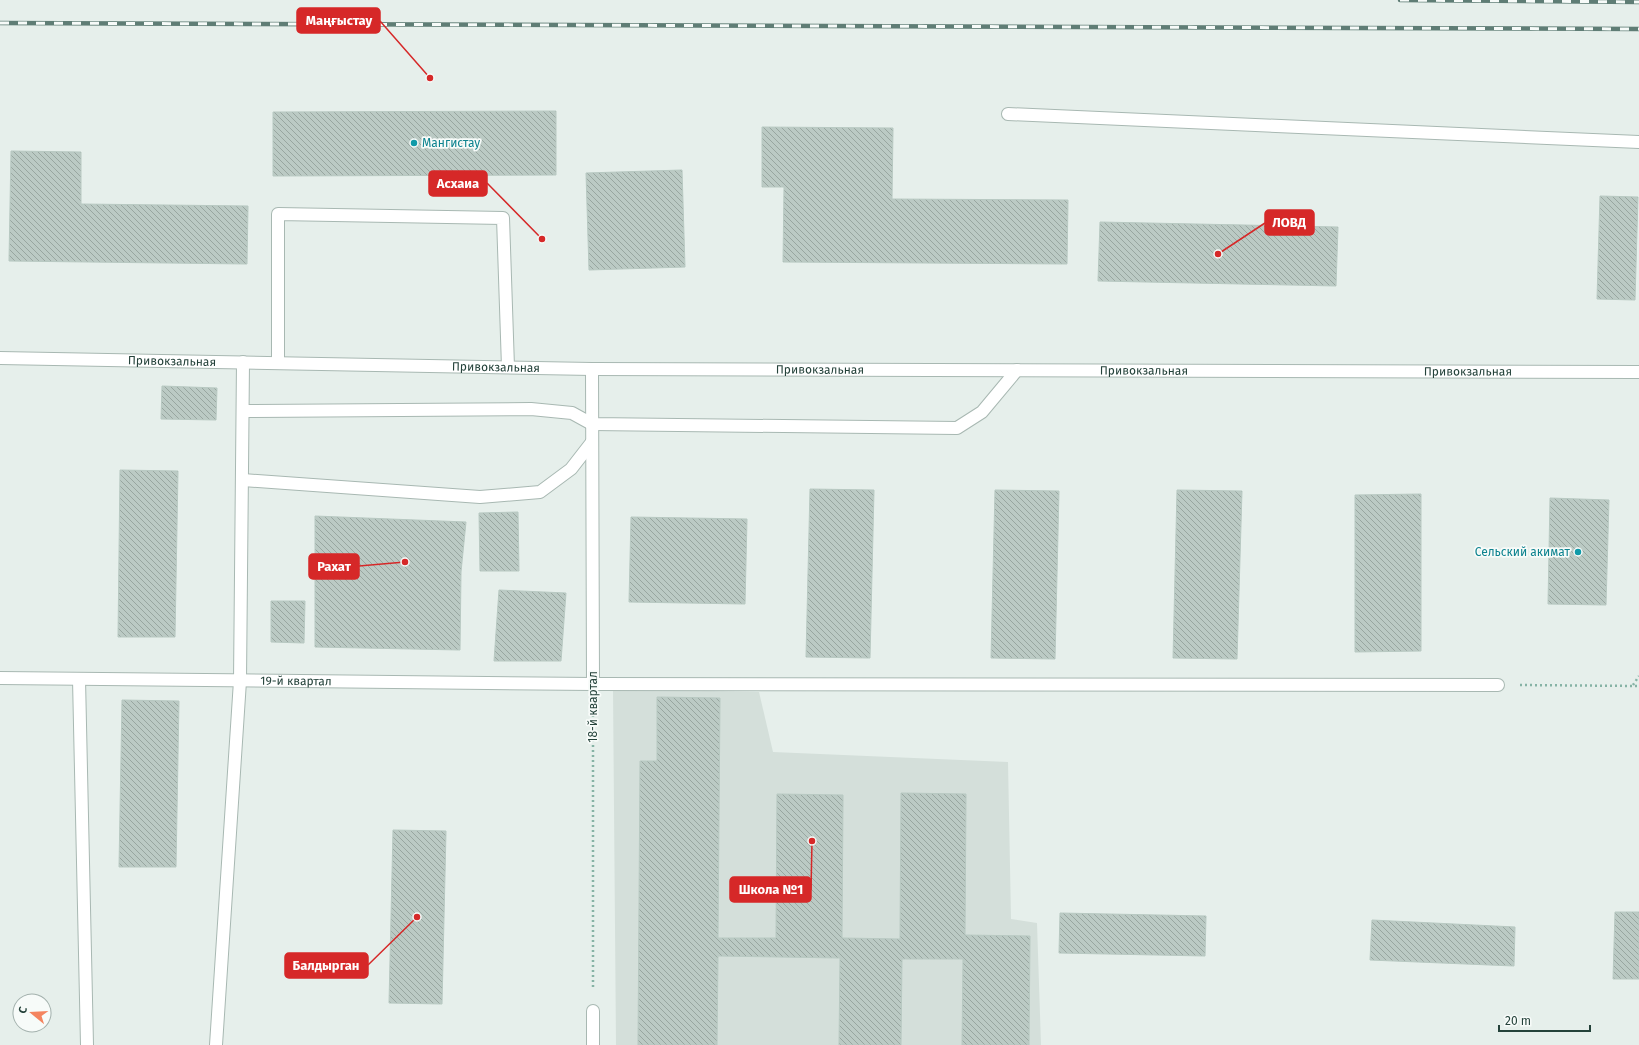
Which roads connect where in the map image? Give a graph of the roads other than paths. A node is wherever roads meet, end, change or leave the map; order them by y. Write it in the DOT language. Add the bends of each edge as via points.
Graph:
graph roads {
  1 [pos="1008,114"];
  2 [pos="1639,142"];
  3 [pos="0,358"];
  4 [pos="243,362"];
  5 [pos="278,363"];
  6 [pos="508,367"];
  7 [pos="592,369"];
  8 [pos="1017,370"];
  9 [pos="1639,372"];
  10 [pos="243,411"];
  11 [pos="592,424"];
  12 [pos="592,442"];
  13 [pos="242,480"];
  14 [pos="0,678"];
  15 [pos="79,679"];
  16 [pos="240,681"];
  17 [pos="593,684"];
  18 [pos="1498,685"];
  19 [pos="593,1011"];
  20 [pos="87,1045"];
  21 [pos="216,1045"];
  22 [pos="593,1045"];
  1 -- 2 [label="street"];
  3 -- 4 [label="street, Привокзальная"];
  4 -- 5 [label="street, Привокзальная"];
  4 -- 10 [label="street"];
  5 -- 6 [label="street, Привокзальная"];
  5 -- 6 [label="street" via="278,214 503,218"];
  6 -- 7 [label="street, Привокзальная"];
  7 -- 8 [label="street, Привокзальная"];
  7 -- 11 [label="street, 18-й квартал"];
  8 -- 9 [label="street, Привокзальная"];
  8 -- 11 [label="street" via="982,412 957,428"];
  10 -- 11 [label="street" via="531,409 572,413"];
  10 -- 13 [label="street"];
  11 -- 12 [label="street, 18-й квартал"];
  12 -- 13 [label="street" via="571,469 540,492 480,497"];
  12 -- 17 [label="street, 18-й квартал"];
  13 -- 16 [label="street"];
  14 -- 15 [label="street, 19-й квартал"];
  15 -- 16 [label="street, 19-й квартал"];
  15 -- 20 [label="street"];
  16 -- 17 [label="street, 19-й квартал"];
  16 -- 21 [label="street"];
  17 -- 18 [label="street, 19-й квартал"];
  19 -- 22 [label="street"];
}
